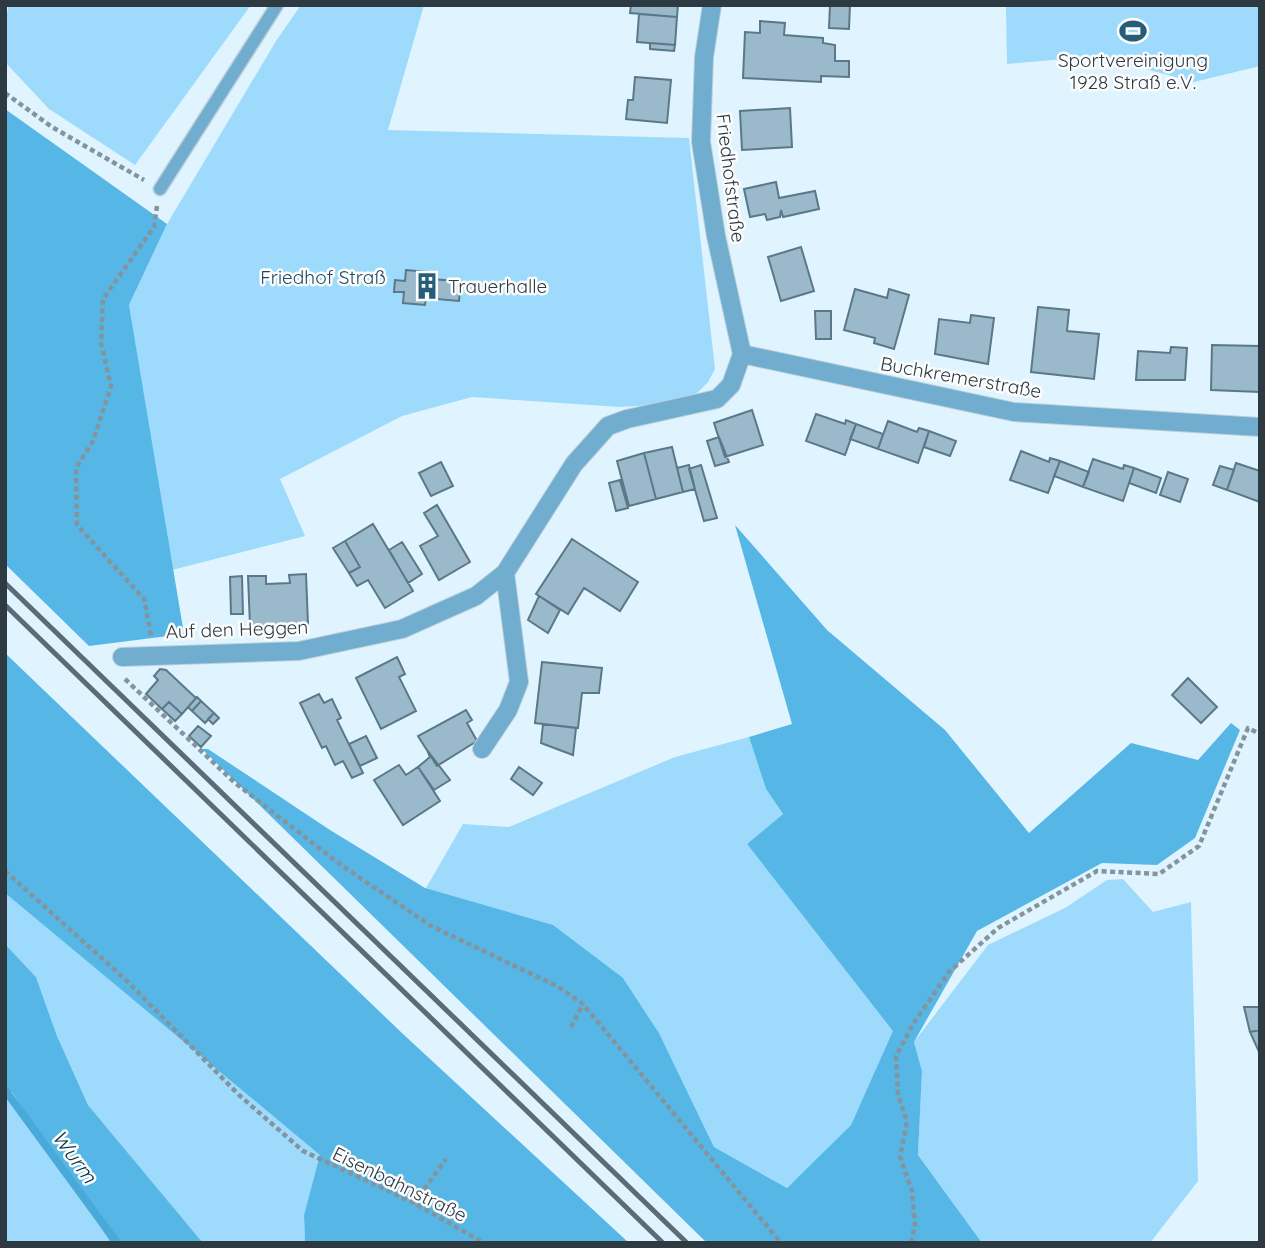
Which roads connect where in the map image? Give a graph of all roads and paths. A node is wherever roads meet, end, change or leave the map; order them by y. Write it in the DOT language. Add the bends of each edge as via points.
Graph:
graph roads {
  1 [pos="276,5"];
  2 [pos="712,5"];
  3 [pos="5,93"];
  4 [pos="160,189"];
  5 [pos="742,354"];
  6 [pos="1260,427"];
  7 [pos="505,573"];
  8 [pos="155,653"];
  9 [pos="122,657"];
  10 [pos="1260,734"];
  11 [pos="482,749"];
  12 [pos="5,871"];
  13 [pos="583,1004"];
  14 [pos="571,1027"];
  15 [pos="446,1159"];
  16 [pos="414,1203"];
  17 [pos="484,1243"];
  18 [pos="781,1243"];
  19 [pos="911,1243"];
  1 -- 4 [label="lane"];
  2 -- 5 [label="street, Friedhofstraße" via="701,142"];
  3 -- 4 [label="path" via="52,127"];
  4 -- 8 [label="path" via="154,227 103,299 101,343 111,386 93,441 76,468 76,526 144,599"];
  5 -- 6 [label="street, Buchkremerstraße" via="1014,412"];
  5 -- 7 [label="street, Auf den Heggen" via="731,385 717,399 608,426 574,464"];
  7 -- 8 [label="street, Auf den Heggen" via="477,596 402,629 299,651"];
  7 -- 11 [label="street" via="519,682 508,710"];
  8 -- 9 [label="street, Auf den Heggen"];
  9 -- 13 [label="path" via="110,664 234,782 341,865 431,926 557,986"];
  10 -- 19 [label="path" via="1248,728 1199,846 1159,874 1097,871 998,928 949,972 896,1056 898,1095 907,1122 900,1157 912,1191 915,1225"];
  12 -- 16 [label="path, Eisenbahnstraße" via="303,1151"];
  13 -- 14 [label="path"];
  13 -- 18 [label="path"];
  15 -- 16 [label="path"];
  16 -- 17 [label="path, Eisenbahnstraße"];
}
